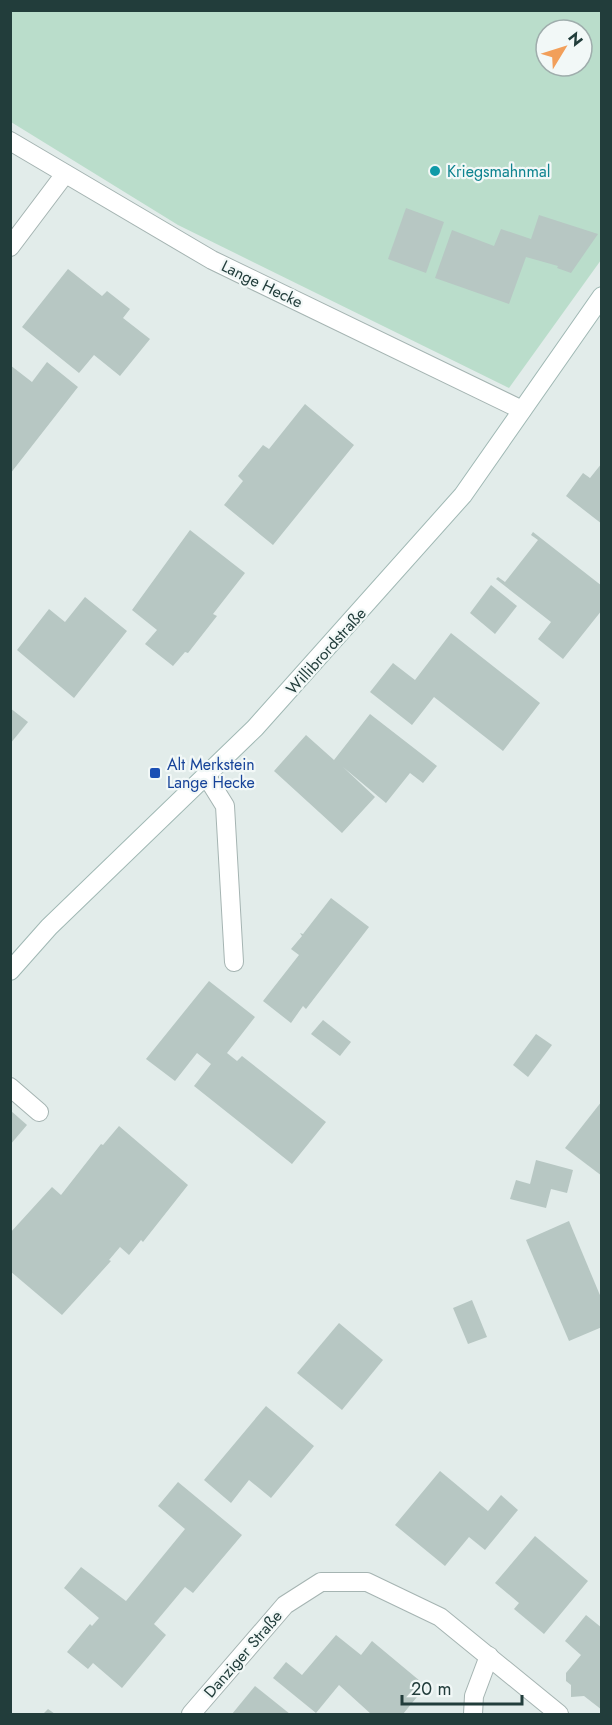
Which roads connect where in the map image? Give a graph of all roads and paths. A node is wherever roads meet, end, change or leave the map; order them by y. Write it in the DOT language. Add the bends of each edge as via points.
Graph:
graph roads {
  1 [pos="10,141"];
  2 [pos="66,174"];
  3 [pos="10,247"];
  4 [pos="602,296"];
  5 [pos="522,410"];
  6 [pos="207,777"];
  7 [pos="234,962"];
  8 [pos="10,971"];
  9 [pos="10,1087"];
  10 [pos="39,1112"];
  11 [pos="489,1656"];
  12 [pos="190,1714"];
  13 [pos="473,1714"];
  14 [pos="559,1714"];
  1 -- 2 [label="street, Lange Hecke"];
  2 -- 3 [label="street"];
  2 -- 5 [label="street, Lange Hecke" via="212,260"];
  4 -- 5 [label="street, Willibrordstraße"];
  5 -- 6 [label="street, Willibrordstraße" via="463,495 340,636"];
  6 -- 7 [label="street" via="225,806"];
  6 -- 8 [label="street, Willibrordstraße" via="49,927"];
  9 -- 10 [label="street"];
  11 -- 12 [label="street, Danziger Straße" via="440,1617 367,1582 321,1582 285,1605"];
  11 -- 13 [label="street" via="474,1696"];
  11 -- 14 [label="street, Danziger Straße"];
}
